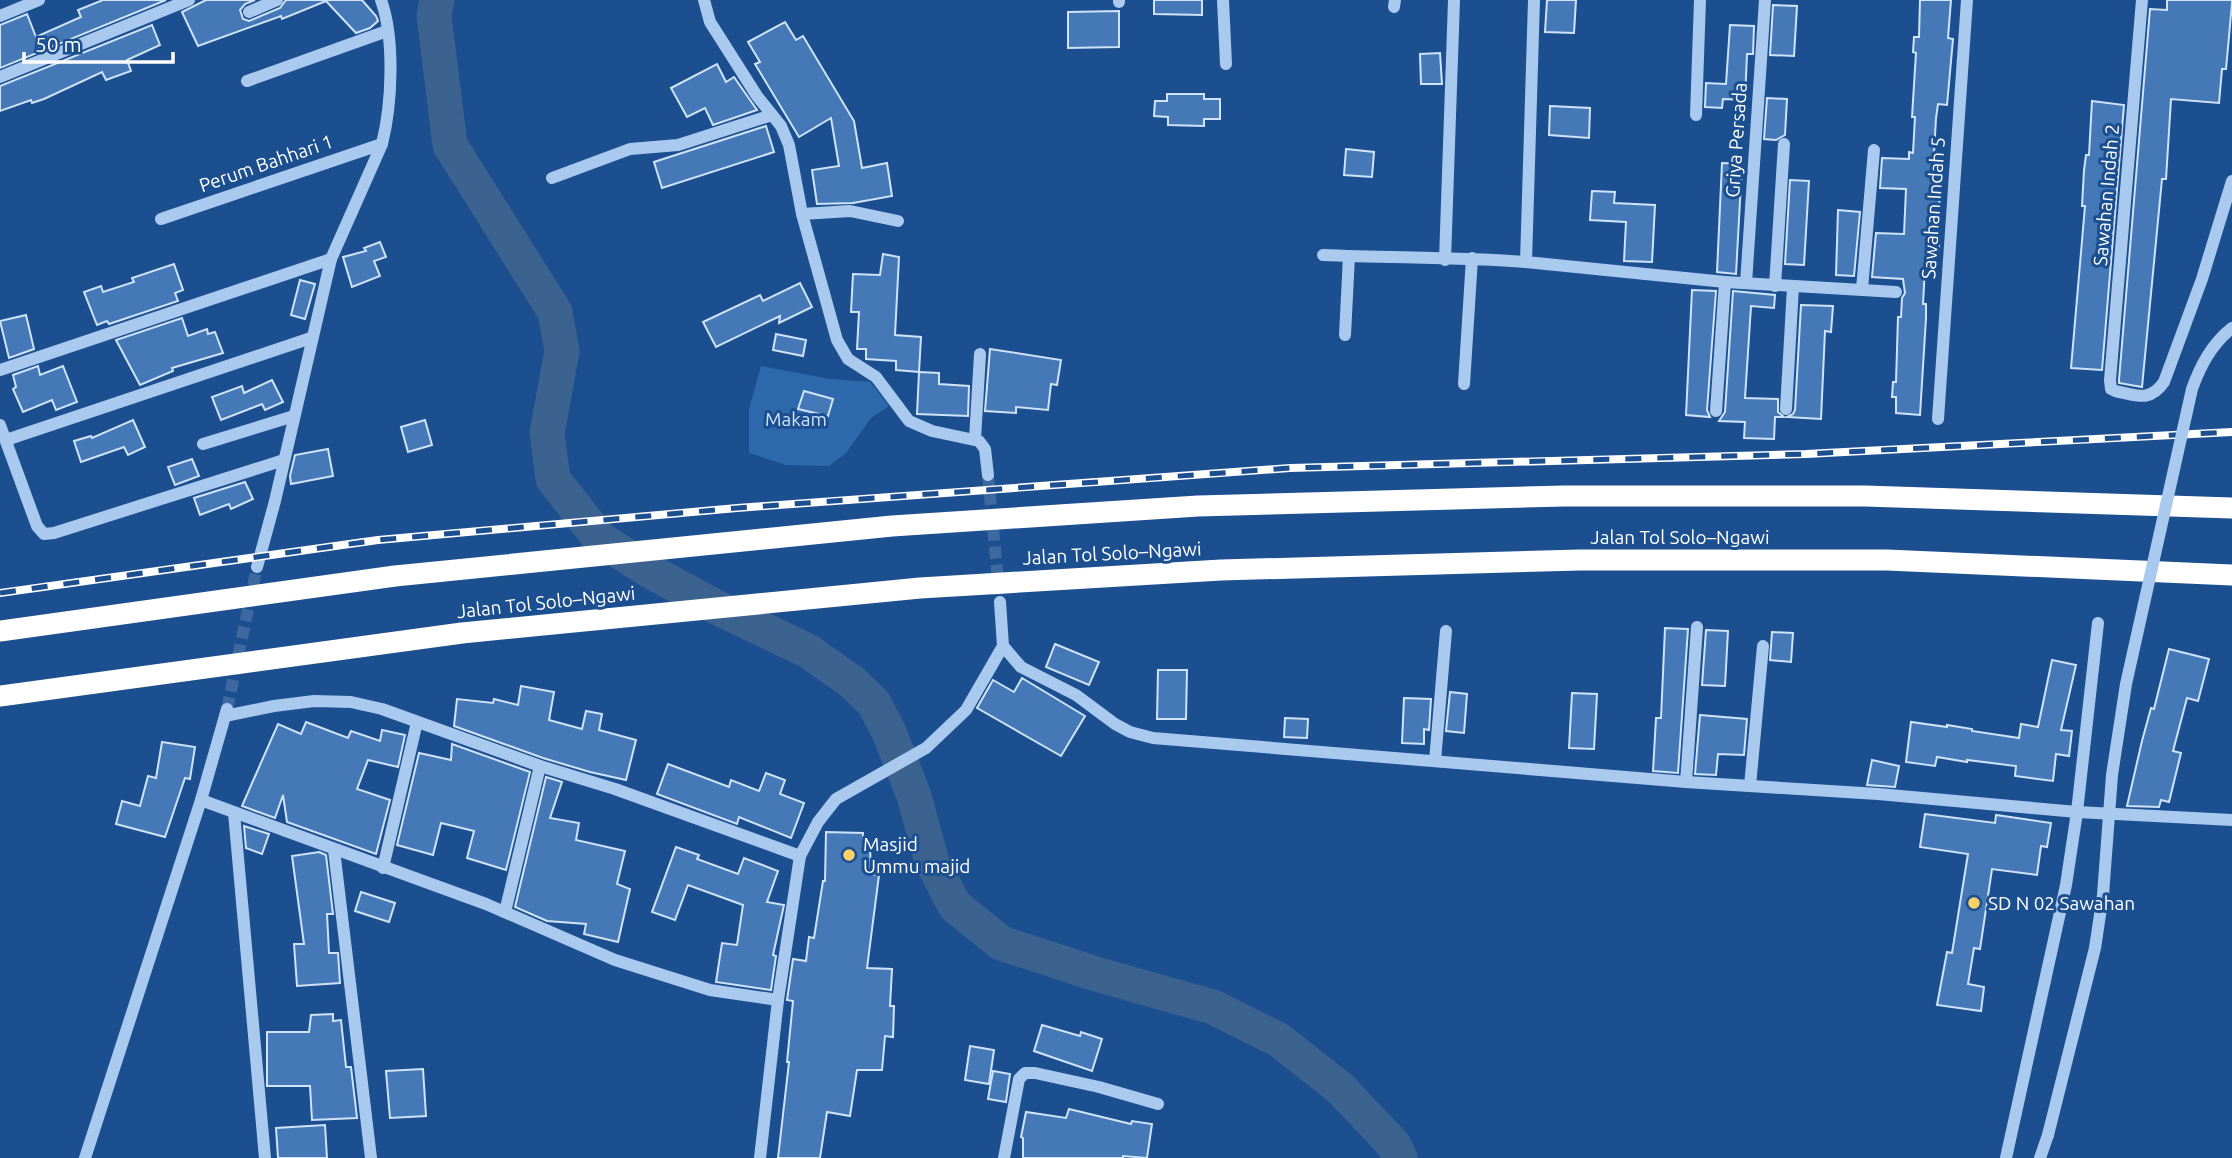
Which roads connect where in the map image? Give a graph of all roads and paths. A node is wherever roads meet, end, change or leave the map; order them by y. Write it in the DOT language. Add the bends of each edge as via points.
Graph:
graph roads {
  1 [pos="39,0"];
  2 [pos="189,0"];
  3 [pos="277,0"];
  4 [pos="381,0"];
  5 [pos="704,0"];
  6 [pos="1223,0"];
  7 [pos="1454,0"];
  8 [pos="1534,0"];
  9 [pos="1700,0"];
  10 [pos="1765,0"];
  11 [pos="1967,0"];
  12 [pos="2142,0"];
  13 [pos="249,12"];
  14 [pos="0,16"];
  15 [pos="387,32"];
  16 [pos="1226,64"];
  17 [pos="0,77"];
  18 [pos="247,81"];
  19 [pos="772,115"];
  20 [pos="1696,115"];
  21 [pos="382,144"];
  22 [pos="1784,144"];
  23 [pos="1874,150"];
  24 [pos="552,178"];
  25 [pos="2231,189"];
  26 [pos="802,214"];
  27 [pos="161,219"];
  28 [pos="898,221"];
  29 [pos="1323,255"];
  30 [pos="1349,256"];
  31 [pos="1472,258"];
  32 [pos="331,259"];
  33 [pos="1445,260"];
  34 [pos="1526,262"];
  35 [pos="1725,282"];
  36 [pos="1746,284"];
  37 [pos="1776,286"];
  38 [pos="1793,287"];
  39 [pos="1862,289"];
  40 [pos="1896,292"];
  41 [pos="2232,328"];
  42 [pos="1345,335"];
  43 [pos="312,338"];
  44 [pos="980,354"];
  45 [pos="0,370"];
  46 [pos="1464,384"];
  47 [pos="1786,409"];
  48 [pos="1716,411"];
  49 [pos="294,416"];
  50 [pos="1938,419"];
  51 [pos="0,425"];
  52 [pos="975,439"];
  53 [pos="6,440"];
  54 [pos="203,444"];
  55 [pos="284,460"];
  56 [pos="988,475"];
  57 [pos="2232,508"];
  58 [pos="257,567"];
  59 [pos="2232,575"];
  60 [pos="999,602"];
  61 [pos="2098,624"];
  62 [pos="1697,627"];
  63 [pos="0,631"];
  64 [pos="1446,631"];
  65 [pos="1003,646"];
  66 [pos="1763,646"];
  67 [pos="0,696"];
  68 [pos="417,722"];
  69 [pos="1435,761"];
  70 [pos="540,766"];
  71 [pos="1686,782"];
  72 [pos="1750,786"];
  73 [pos="201,800"];
  74 [pos="2077,812"];
  75 [pos="234,813"];
  76 [pos="2232,820"];
  77 [pos="334,850"];
  78 [pos="800,856"];
  79 [pos="383,868"];
  80 [pos="505,912"];
  81 [pos="778,1000"];
  82 [pos="1158,1104"];
  83 [pos="85,1158"];
  84 [pos="265,1158"];
  85 [pos="372,1158"];
  86 [pos="760,1158"];
  87 [pos="1004,1158"];
  88 [pos="2006,1158"];
  89 [pos="2040,1158"];
  1 -- 14 [label="street"];
  2 -- 17 [label="street"];
  3 -- 13 [label="street"];
  4 -- 15 [label="street"];
  5 -- 19 [label="street" via="710,22"];
  6 -- 16 [label="street"];
  7 -- 33 [label="street"];
  8 -- 34 [label="street"];
  9 -- 20 [label="street"];
  10 -- 36 [label="street, Griya Persada"];
  11 -- 50 [label="street, Sawahan Indah 5"];
  12 -- 25 [label="street, Sawahan Indah 2" via="2111,389 2144,397 2158,391 2164,382"];
  15 -- 18 [label="street"];
  15 -- 21 [label="street" via="390,98"];
  19 -- 24 [label="street" via="678,145 630,149"];
  19 -- 26 [label="street" via="789,145"];
  21 -- 27 [label="street, Perum Bahhari 1"];
  21 -- 32 [label="street"];
  22 -- 37 [label="street"];
  23 -- 39 [label="street"];
  26 -- 28 [label="street" via="850,211"];
  26 -- 52 [label="street" via="837,340 848,359 876,377 909,421 932,431"];
  29 -- 30 [label="street"];
  30 -- 33 [label="street"];
  30 -- 42 [label="street"];
  31 -- 33 [label="street"];
  31 -- 34 [label="street"];
  31 -- 46 [label="street"];
  32 -- 43 [label="street"];
  32 -- 45 [label="street"];
  34 -- 35 [label="street"];
  35 -- 36 [label="street"];
  35 -- 48 [label="street"];
  36 -- 37 [label="street"];
  37 -- 38 [label="street"];
  38 -- 39 [label="street"];
  38 -- 47 [label="street"];
  39 -- 40 [label="street"];
  41 -- 89 [label="street, bridge" via="2206,357 2192,389 2126,684 2095,948"];
  43 -- 49 [label="street"];
  43 -- 53 [label="street"];
  44 -- 52 [label="street"];
  49 -- 54 [label="street"];
  49 -- 55 [label="street"];
  51 -- 53 [label="street"];
  52 -- 56 [label="street" via="985,449"];
  53 -- 55 [label="street" via="44,534"];
  55 -- 58 [label="street"];
  57 -- 63 [label="highway, Jalan Tol Solo–Ngawi" via="1865,496 1564,496 1198,506 892,526 395,576"];
  59 -- 67 [label="highway, Jalan Tol Solo–Ngawi" via="1887,560 1580,560 1221,570 920,588 462,633"];
  60 -- 65 [label="street"];
  61 -- 74 [label="street"];
  62 -- 71 [label="street"];
  64 -- 69 [label="street"];
  65 -- 69 [label="street" via="1021,667 1076,695 1130,732 1153,738"];
  65 -- 78 [label="street" via="966,710 926,748 836,799"];
  66 -- 72 [label="street"];
  68 -- 70 [label="street"];
  68 -- 73 [label="street" via="351,702 314,701 226,712"];
  68 -- 79 [label="street"];
  69 -- 71 [label="street"];
  70 -- 78 [label="street"];
  70 -- 80 [label="street"];
  71 -- 72 [label="street"];
  72 -- 74 [label="street"];
  73 -- 75 [label="street"];
  73 -- 83 [label="street"];
  74 -- 76 [label="street"];
  74 -- 88 [label="street" via="2053,947"];
  75 -- 77 [label="street"];
  75 -- 84 [label="street"];
  77 -- 79 [label="street"];
  77 -- 85 [label="street"];
  78 -- 81 [label="street"];
  79 -- 80 [label="street"];
  80 -- 81 [label="street" via="646,971 710,990"];
  81 -- 86 [label="street"];
  82 -- 87 [label="street" via="1024,1073"];
}
